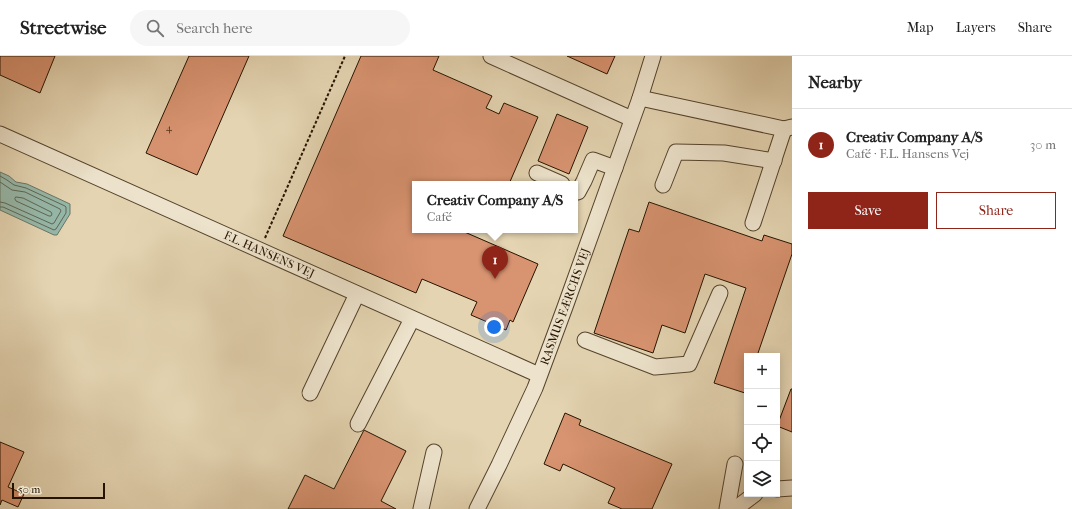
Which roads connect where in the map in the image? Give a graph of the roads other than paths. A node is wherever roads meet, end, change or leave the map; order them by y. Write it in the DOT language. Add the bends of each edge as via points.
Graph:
graph roads {
  1 [pos="491,56"];
  2 [pos="653,56"];
  3 [pos="640,98"];
  4 [pos="632,119"];
  5 [pos="788,128"];
  6 [pos="0,134"];
  7 [pos="774,161"];
  8 [pos="615,168"];
  9 [pos="537,173"];
  10 [pos="555,181"];
  11 [pos="663,185"];
  12 [pos="578,192"];
  13 [pos="753,223"];
  14 [pos="720,293"];
  15 [pos="357,294"];
  16 [pos="412,319"];
  17 [pos="585,340"];
  18 [pos="538,375"];
  19 [pos="310,393"];
  20 [pos="358,424"];
  21 [pos="434,452"];
  22 [pos="735,464"];
  23 [pos="792,488"];
  24 [pos="780,489"];
  25 [pos="751,497"];
  26 [pos="421,509"];
  27 [pos="477,509"];
  28 [pos="727,509"];
  29 [pos="735,509"];
  1 -- 4 [label="street"];
  2 -- 3 [label="street, RASMUS FÆRCHS VEJ"];
  3 -- 4 [label="street, RASMUS FÆRCHS VEJ"];
  3 -- 5 [label="street"];
  4 -- 8 [label="street, RASMUS FÆRCHS VEJ"];
  5 -- 7 [label="street"];
  6 -- 15 [label="street, F.L. HANSENS VEJ"];
  7 -- 11 [label="street" via="724,153 676,152"];
  7 -- 13 [label="street"];
  8 -- 12 [label="street" via="593,160"];
  8 -- 18 [label="street, RASMUS FÆRCHS VEJ"];
  9 -- 10 [label="street"];
  14 -- 17 [label="street" via="688,364 655,367"];
  15 -- 16 [label="street, F.L. HANSENS VEJ"];
  15 -- 19 [label="street"];
  16 -- 18 [label="street, F.L. HANSENS VEJ"];
  16 -- 20 [label="street"];
  18 -- 27 [label="street, RASMUS FÆRCHS VEJ" via="503,458"];
  21 -- 26 [label="street"];
  22 -- 28 [label="street"];
  23 -- 24 [label="street"];
  25 -- 29 [label="street"];
}
